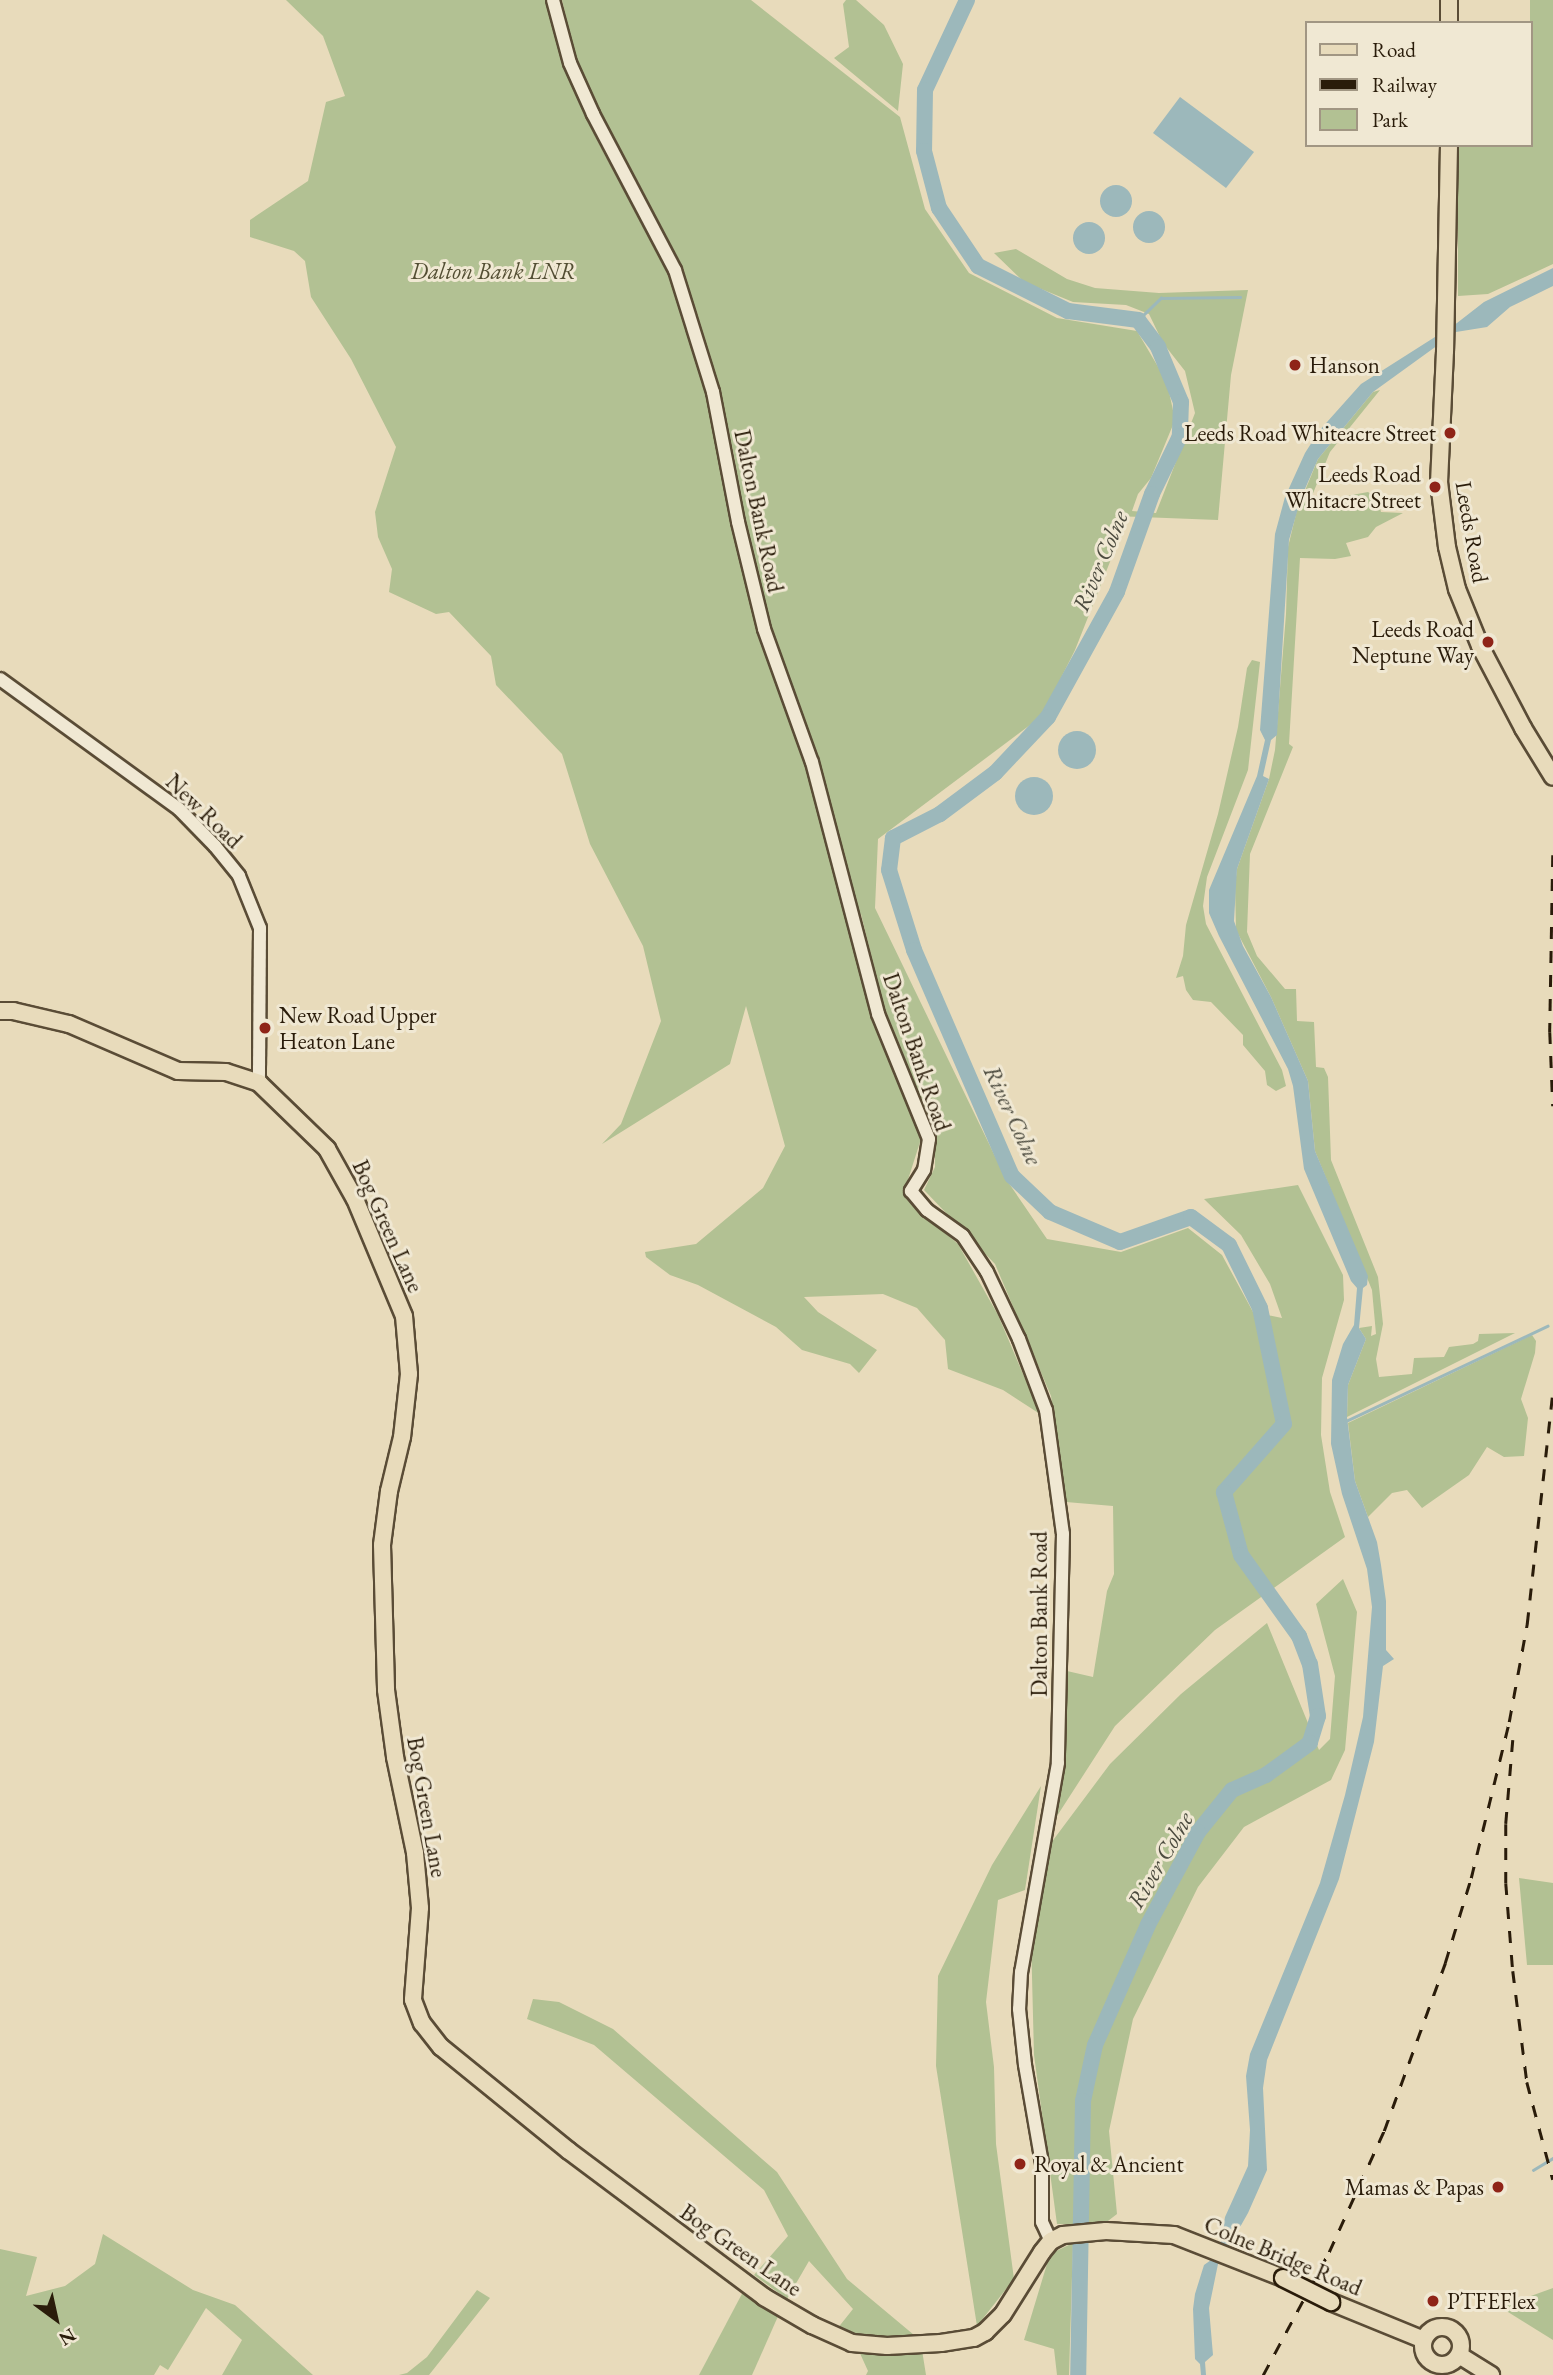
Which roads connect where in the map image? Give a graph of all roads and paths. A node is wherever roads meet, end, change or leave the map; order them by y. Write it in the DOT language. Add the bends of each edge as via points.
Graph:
graph roads {
  1 [pos="553,0"];
  2 [pos="1449,0"];
  3 [pos="1449,21"];
  4 [pos="1449,147"];
  5 [pos="0,679"];
  6 [pos="1553,777"];
  7 [pos="0,1012"];
  8 [pos="258,1083"];
  9 [pos="1052,2243"];
  10 [pos="1424,2340"];
  11 [pos="1459,2355"];
  12 [pos="1491,2375"];
  1 -- 9 [label="street, Dalton Bank Road" via="570,63 587,101 675,270 713,392 764,629 812,762 878,1014 929,1139 924,1170 911,1191 927,1210 963,1236 987,1272 1046,1410 1063,1534 1058,1763 1021,1972 1020,2028 1042,2163 1042,2222"];
  2 -- 3 [label="main road"];
  4 -- 6 [label="main road, Leeds Road" via="1446,351 1438,482 1453,574 1480,646"];
  5 -- 8 [label="street, New Road" via="179,809 239,876 260,928"];
  7 -- 8 [label="main road" via="13,1010 69,1024 178,1071 226,1072"];
  8 -- 9 [label="main road, Bog Green Lane" via="327,1149 355,1199 404,1316 409,1374 382,1545 386,1690 394,1757 415,1853 420,1908 413,2000 422,2023 472,2075 692,2244 764,2297 852,2343 887,2346 974,2338 996,2323"];
  9 -- 10 [label="main road, Colne Bridge Road, bridge" via="1107,2231 1152,2232 1201,2243"];
  10 -- 11 [label="main road" via="1425,2356 1433,2364 1446,2365"];
  10 -- 11 [label="main road" via="1431,2330 1449,2328 1461,2341"];
  11 -- 12 [label="main road"];
}
